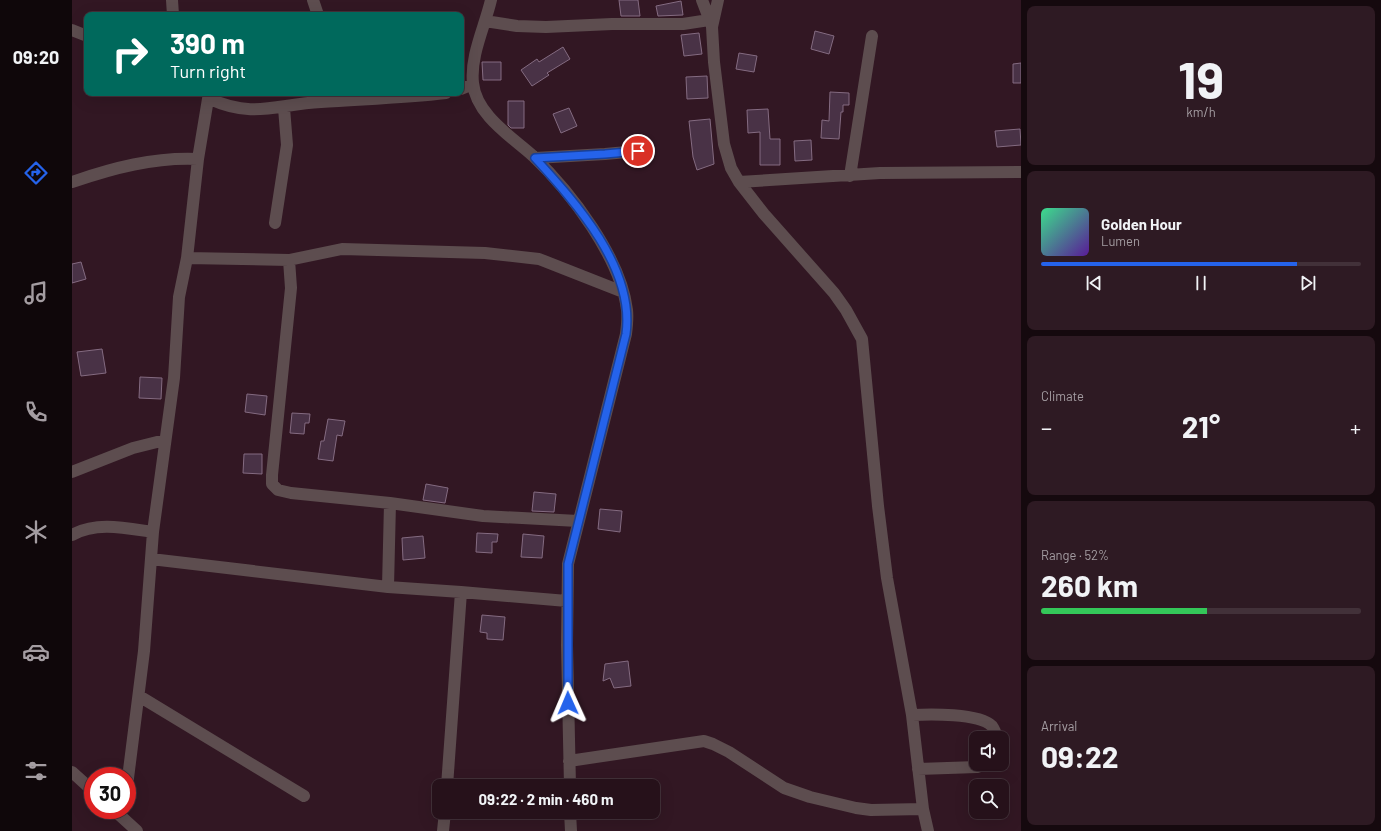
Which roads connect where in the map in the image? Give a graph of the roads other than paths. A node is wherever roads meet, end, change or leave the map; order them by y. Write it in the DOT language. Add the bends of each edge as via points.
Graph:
graph roads {
  1 [pos="172,0"];
  2 [pos="314,0"];
  3 [pos="491,0"];
  4 [pos="702,0"];
  5 [pos="718,0"];
  6 [pos="173,12"];
  7 [pos="317,12"];
  8 [pos="485,21"];
  9 [pos="711,23"];
  10 [pos="72,30"];
  11 [pos="84,35"];
  12 [pos="872,36"];
  13 [pos="473,84"];
  14 [pos="464,88"];
  15 [pos="209,96"];
  16 [pos="412,96"];
  17 [pos="284,108"];
  18 [pos="638,151"];
  19 [pos="535,158"];
  20 [pos="198,159"];
  21 [pos="1021,172"];
  22 [pos="850,176"];
  23 [pos="72,182"];
  24 [pos="739,182"];
  25 [pos="275,223"];
  26 [pos="187,258"];
  27 [pos="289,260"];
  28 [pos="623,292"];
  29 [pos="165,440"];
  30 [pos="72,472"];
  31 [pos="390,503"];
  32 [pos="578,521"];
  33 [pos="153,532"];
  34 [pos="72,535"];
  35 [pos="151,559"];
  36 [pos="388,587"];
  37 [pos="461,592"];
  38 [pos="567,601"];
  39 [pos="139,696"];
  40 [pos="912,715"];
  41 [pos="994,731"];
  42 [pos="569,761"];
  43 [pos="130,767"];
  44 [pos="969,767"];
  45 [pos="918,769"];
  46 [pos="72,772"];
  47 [pos="448,779"];
  48 [pos="570,779"];
  49 [pos="84,783"];
  50 [pos="304,796"];
  51 [pos="923,810"];
  52 [pos="126,819"];
  53 [pos="444,819"];
  54 [pos="570,819"];
  55 [pos="137,831"];
  56 [pos="443,831"];
  57 [pos="570,831"];
  58 [pos="928,831"];
  1 -- 6 [label="street"];
  2 -- 7 [label="street"];
  3 -- 8 [label="street"];
  4 -- 9 [label="street"];
  5 -- 9 [label="street"];
  8 -- 9 [label="street" via="546,27"];
  8 -- 13 [label="street" via="474,66"];
  9 -- 24 [label="street" via="724,144 731,168"];
  10 -- 11 [label="street"];
  12 -- 22 [label="street"];
  13 -- 14 [label="street"];
  13 -- 19 [label="street" via="490,117"];
  15 -- 17 [label="street" via="222,105 242,109"];
  15 -- 20 [label="street"];
  16 -- 17 [label="street" via="313,102"];
  17 -- 25 [label="street" via="287,146"];
  18 -- 19 [label="street"];
  19 -- 28 [label="street" via="585,217 617,272"];
  20 -- 23 [label="street" via="170,159 127,165"];
  20 -- 26 [label="street"];
  21 -- 22 [label="street" via="928,172"];
  22 -- 24 [label="street"];
  24 -- 40 [label="street" via="834,292 862,339 878,506"];
  26 -- 27 [label="street"];
  26 -- 29 [label="street" via="179,298 174,378"];
  27 -- 28 [label="street" via="342,249 493,253 539,259"];
  27 -- 31 [label="street" via="291,288 272,484 278,490 291,493"];
  28 -- 32 [label="street" via="628,310 626,334"];
  29 -- 30 [label="street" via="133,448"];
  29 -- 33 [label="street"];
  31 -- 32 [label="street" via="483,516"];
  31 -- 36 [label="street"];
  32 -- 38 [label="street" via="568,564"];
  33 -- 34 [label="street" via="98,526 85,528"];
  33 -- 35 [label="street"];
  35 -- 36 [label="street"];
  35 -- 39 [label="street" via="149,605"];
  36 -- 37 [label="street"];
  37 -- 38 [label="street"];
  37 -- 47 [label="street"];
  38 -- 42 [label="street"];
  39 -- 43 [label="street"];
  39 -- 50 [label="street"];
  40 -- 41 [label="street" via="948,715 983,722"];
  40 -- 45 [label="street"];
  42 -- 48 [label="street"];
  42 -- 51 [label="street" via="704,741 729,752 784,788 810,797 871,810"];
  44 -- 45 [label="street"];
  45 -- 51 [label="street"];
  46 -- 49 [label="street"];
  51 -- 58 [label="street"];
  52 -- 55 [label="street"];
  53 -- 56 [label="street"];
  54 -- 57 [label="street"];
}
